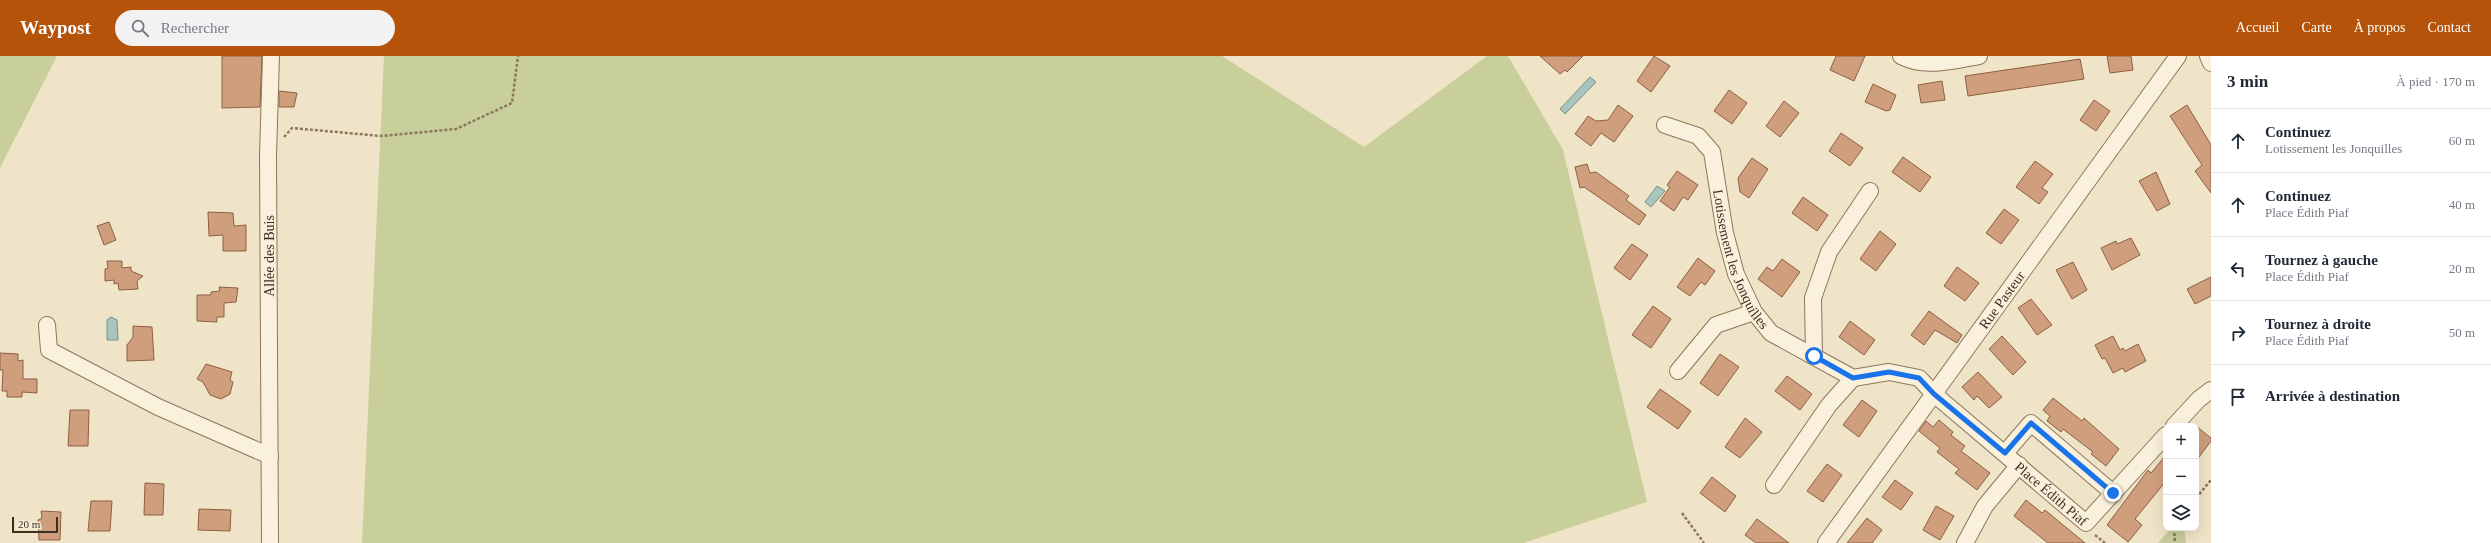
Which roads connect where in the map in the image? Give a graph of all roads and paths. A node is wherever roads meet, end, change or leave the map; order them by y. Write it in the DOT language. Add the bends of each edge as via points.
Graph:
graph roads {
  1 [pos="271,56"];
  2 [pos="518,56"];
  3 [pos="1901,56"];
  4 [pos="1979,56"];
  5 [pos="2178,56"];
  6 [pos="2208,56"];
  7 [pos="2211,63"];
  8 [pos="1665,125"];
  9 [pos="268,155"];
  10 [pos="1870,191"];
  11 [pos="1754,312"];
  12 [pos="47,325"];
  13 [pos="1814,356"];
  14 [pos="1678,371"];
  15 [pos="1853,378"];
  16 [pos="1934,394"];
  17 [pos="2207,397"];
  18 [pos="2177,423"];
  19 [pos="2163,438"];
  20 [pos="2005,453"];
  21 [pos="270,456"];
  22 [pos="2019,465"];
  23 [pos="2211,480"];
  24 [pos="1774,485"];
  25 [pos="2113,493"];
  26 [pos="2198,495"];
  27 [pos="1682,513"];
  28 [pos="2174,531"];
  29 [pos="270,543"];
  30 [pos="1704,543"];
  31 [pos="1826,543"];
  32 [pos="1965,543"];
  33 [pos="2175,543"];
  1 -- 9 [label="street, Allée des Buis"];
  2 -- 9 [label="path" via="512,103 456,129 381,136 292,128"];
  3 -- 4 [label="street" via="1910,61 1934,64"];
  5 -- 16 [label="street, Rue Pasteur"];
  6 -- 7 [label="street"];
  8 -- 11 [label="street, Lotissement les Jonquilles" via="1698,136 1712,152 1725,233 1736,274"];
  9 -- 21 [label="street, Allée des Buis"];
  10 -- 13 [label="street" via="1828,252 1813,298"];
  11 -- 13 [label="street, Lotissement les Jonquilles" via="1771,333"];
  11 -- 14 [label="street" via="1716,325"];
  12 -- 21 [label="street" via="49,350 158,407"];
  13 -- 15 [label="street, Lotissement les Jonquilles"];
  15 -- 16 [label="street" via="1889,372 1919,378"];
  15 -- 24 [label="street" via="1829,406"];
  16 -- 20 [label="street, Place Édith Piaf"];
  16 -- 31 [label="street, Rue Pasteur"];
  17 -- 18 [label="street"];
  19 -- 25 [label="street, Place Édith Piaf"];
  20 -- 22 [label="street, Place Édith Piaf"];
  20 -- 25 [label="street, Place Édith Piaf" via="2031,423"];
  21 -- 29 [label="street, Allée des Buis"];
  22 -- 25 [label="street, Place Édith Piaf" via="2086,523"];
  22 -- 32 [label="street" via="1986,506"];
  23 -- 26 [label="path"];
  27 -- 30 [label="path"];
  28 -- 33 [label="path"];
}
